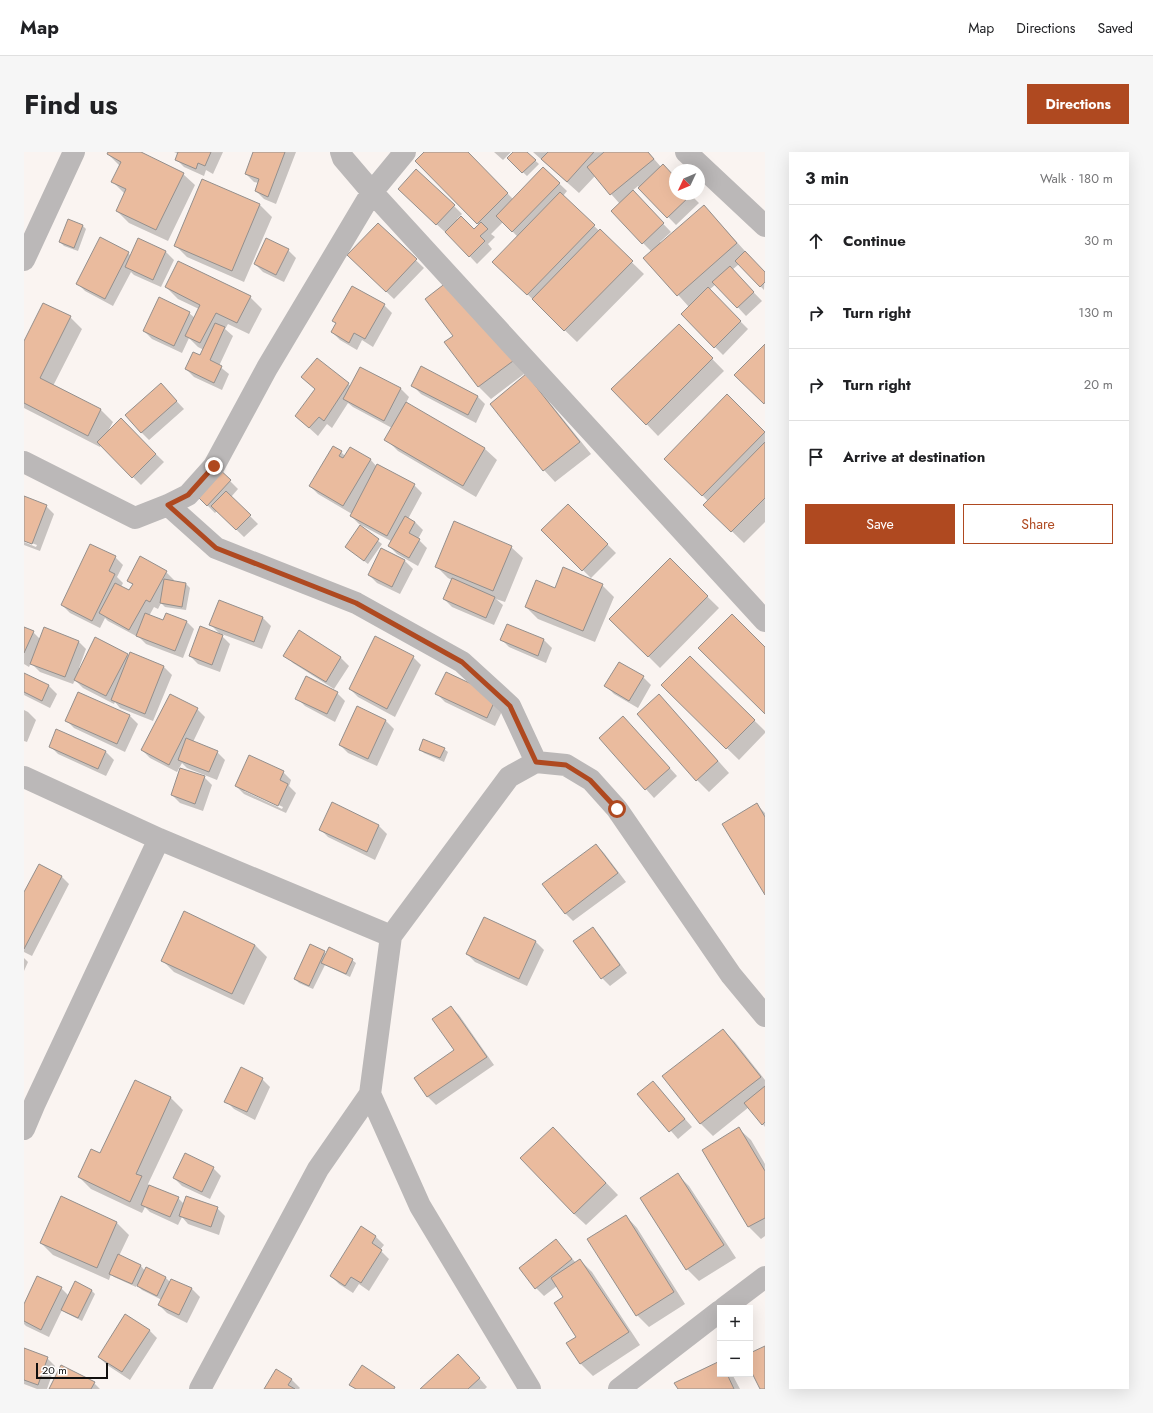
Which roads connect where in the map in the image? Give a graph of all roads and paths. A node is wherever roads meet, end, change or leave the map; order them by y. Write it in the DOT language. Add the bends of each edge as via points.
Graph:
graph roads {
  1 [pos="74,152"];
  2 [pos="341,152"];
  3 [pos="405,152"];
  4 [pos="686,152"];
  5 [pos="372,192"];
  6 [pos="765,226"];
  7 [pos="24,260"];
  8 [pos="24,462"];
  9 [pos="168,505"];
  10 [pos="765,621"];
  11 [pos="536,762"];
  12 [pos="24,777"];
  13 [pos="159,839"];
  14 [pos="391,936"];
  15 [pos="765,1016"];
  16 [pos="370,1094"];
  17 [pos="29,1101"];
  18 [pos="24,1129"];
  19 [pos="765,1277"];
  20 [pos="728,1305"];
  21 [pos="717,1313"];
  22 [pos="200,1389"];
  23 [pos="530,1389"];
  24 [pos="619,1389"];
  1 -- 7 [label="street"];
  2 -- 5 [label="street" via="342,158"];
  3 -- 5 [label="street"];
  4 -- 6 [label="street"];
  5 -- 9 [label="street" via="267,368 214,466 188,495"];
  5 -- 10 [label="street"];
  8 -- 9 [label="street" via="135,518"];
  9 -- 11 [label="street" via="216,548 356,603 462,662 510,706"];
  11 -- 14 [label="street" via="509,776"];
  11 -- 15 [label="street" via="566,765 590,780 617,809 731,975"];
  12 -- 13 [label="street"];
  13 -- 14 [label="street"];
  13 -- 17 [label="street"];
  14 -- 16 [label="street"];
  16 -- 22 [label="street" via="318,1169"];
  16 -- 23 [label="street" via="420,1206"];
  17 -- 18 [label="street"];
  19 -- 20 [label="street"];
  21 -- 24 [label="street"];
}
